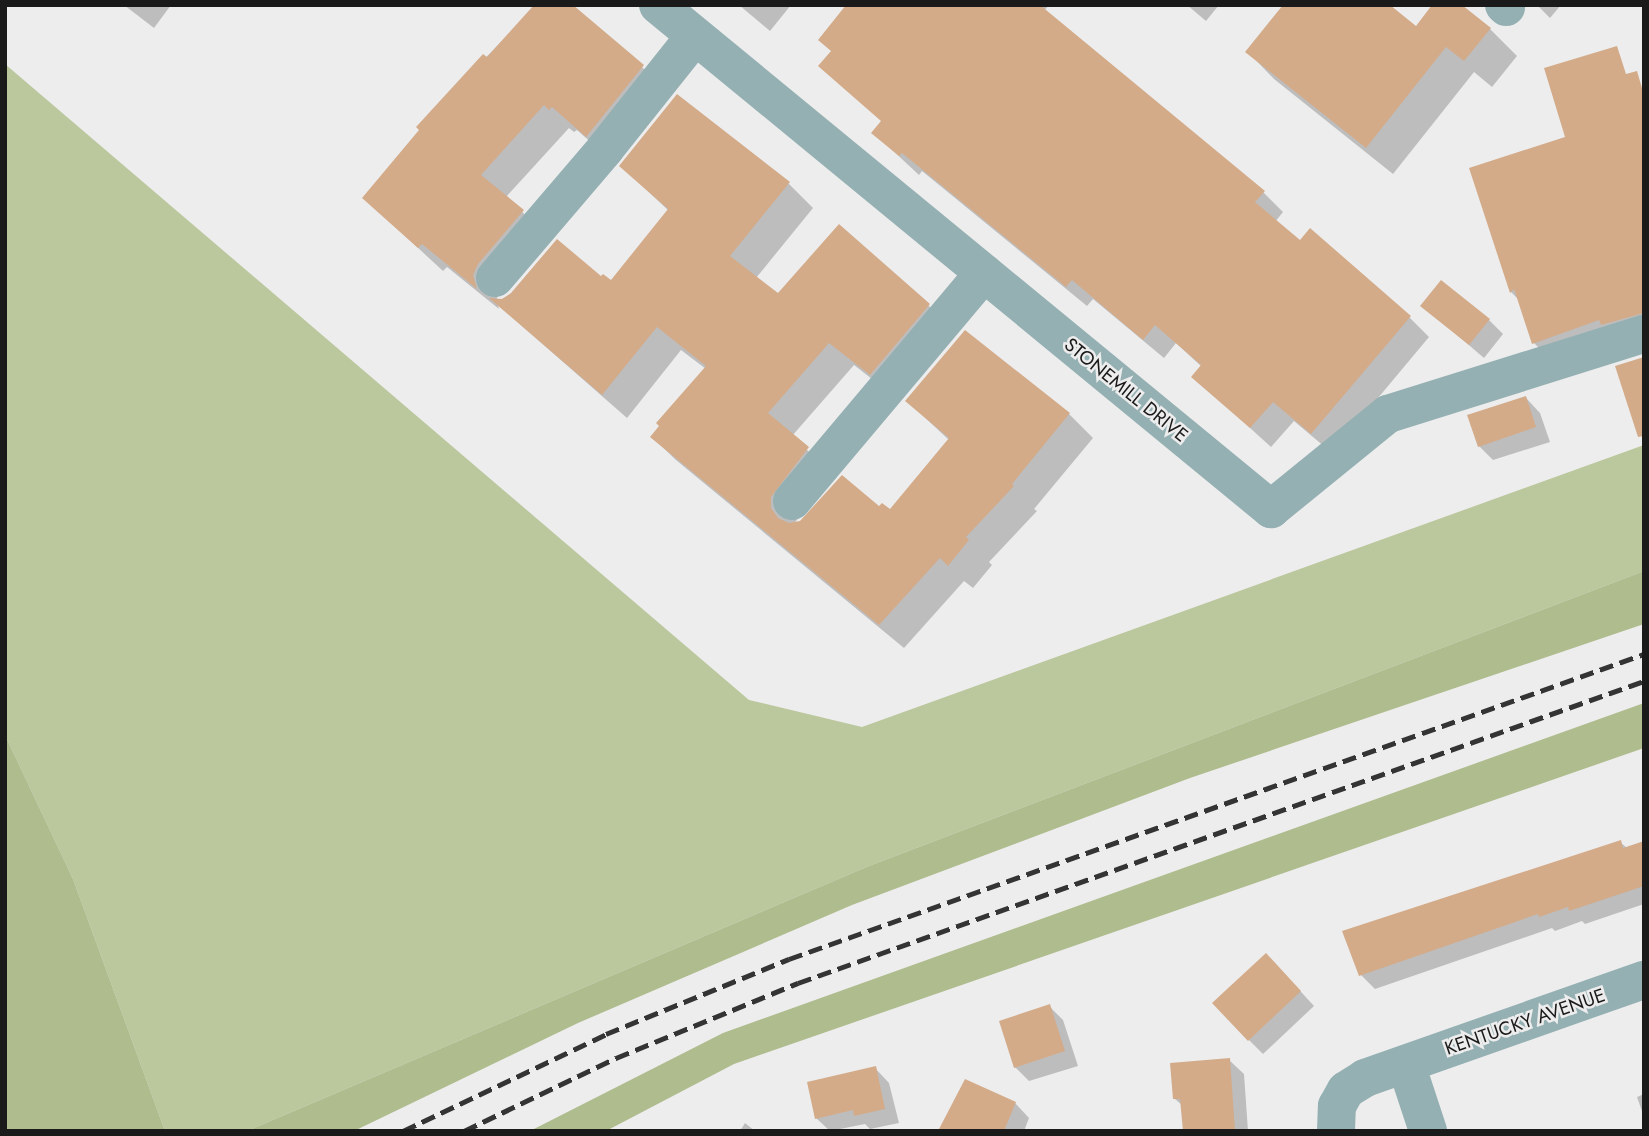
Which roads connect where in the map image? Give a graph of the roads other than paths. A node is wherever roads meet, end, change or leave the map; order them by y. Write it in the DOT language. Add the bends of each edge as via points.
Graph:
graph roads {
  1 [pos="657,5"];
  2 [pos="695,36"];
  3 [pos="984,273"];
  4 [pos="495,278"];
  5 [pos="1644,334"];
  6 [pos="792,501"];
  7 [pos="1644,980"];
  8 [pos="1406,1063"];
  9 [pos="1336,1131"];
  10 [pos="1428,1131"];
  1 -- 2 [label="street, STONEMILL DRIVE"];
  2 -- 3 [label="street, STONEMILL DRIVE"];
  2 -- 4 [label="street"];
  3 -- 5 [label="street, STONEMILL DRIVE" via="1271,509 1388,414"];
  3 -- 6 [label="street"];
  7 -- 8 [label="street, KENTUCKY AVENUE"];
  8 -- 9 [label="street, KENTUCKY AVENUE" via="1346,1090 1337,1106"];
  8 -- 10 [label="street"];
}
